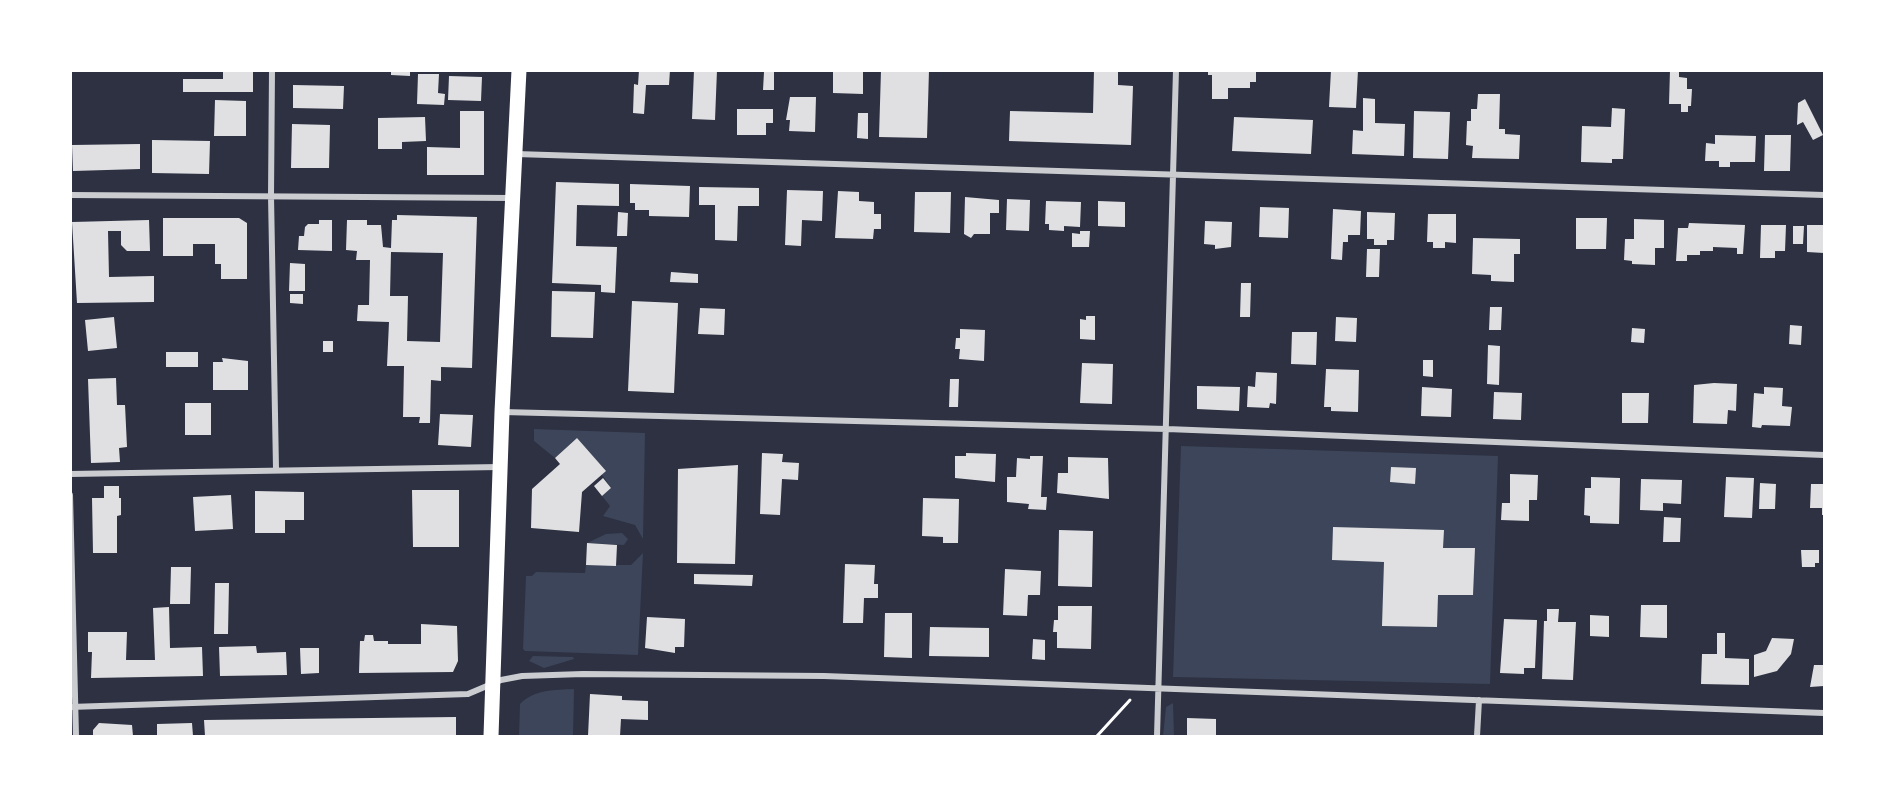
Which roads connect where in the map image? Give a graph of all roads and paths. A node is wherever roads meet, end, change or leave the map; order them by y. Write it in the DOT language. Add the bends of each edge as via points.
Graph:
graph roads {
  1 [pos="272,70"];
  2 [pos="519,70"];
  3 [pos="1176,70"];
  4 [pos="516,154"];
  5 [pos="1172,176"];
  6 [pos="70,195"];
  7 [pos="1824,195"];
  8 [pos="271,196"];
  9 [pos="513,198"];
  10 [pos="502,412"];
  11 [pos="1167,429"];
  12 [pos="1824,455"];
  13 [pos="501,467"];
  14 [pos="276,469"];
  15 [pos="70,474"];
  16 [pos="70,495"];
  17 [pos="493,682"];
  18 [pos="1141,688"];
  19 [pos="1157,688"];
  20 [pos="1479,700"];
  21 [pos="74,707"];
  22 [pos="1824,712"];
  23 [pos="76,736"];
  24 [pos="491,736"];
  25 [pos="1097,736"];
  26 [pos="1156,736"];
  27 [pos="1477,736"];
  1 -- 8 [label="street"];
  2 -- 4 [label="main road"];
  3 -- 5 [label="street"];
  4 -- 5 [label="street"];
  4 -- 9 [label="main road"];
  5 -- 7 [label="street"];
  5 -- 11 [label="street"];
  6 -- 8 [label="street"];
  8 -- 9 [label="street"];
  8 -- 14 [label="street"];
  9 -- 10 [label="main road"];
  10 -- 11 [label="street"];
  10 -- 13 [label="main road"];
  11 -- 12 [label="street"];
  11 -- 19 [label="street"];
  13 -- 14 [label="street"];
  13 -- 17 [label="main road"];
  14 -- 15 [label="street"];
  16 -- 21 [label="street"];
  17 -- 18 [label="street" via="522,676 607,674 824,676"];
  17 -- 21 [label="street" via="468,694"];
  17 -- 24 [label="main road"];
  18 -- 19 [label="street"];
  18 -- 25 [label="path"];
  19 -- 20 [label="street"];
  19 -- 26 [label="street"];
  20 -- 22 [label="street"];
  20 -- 27 [label="street"];
  21 -- 23 [label="street"];
}
